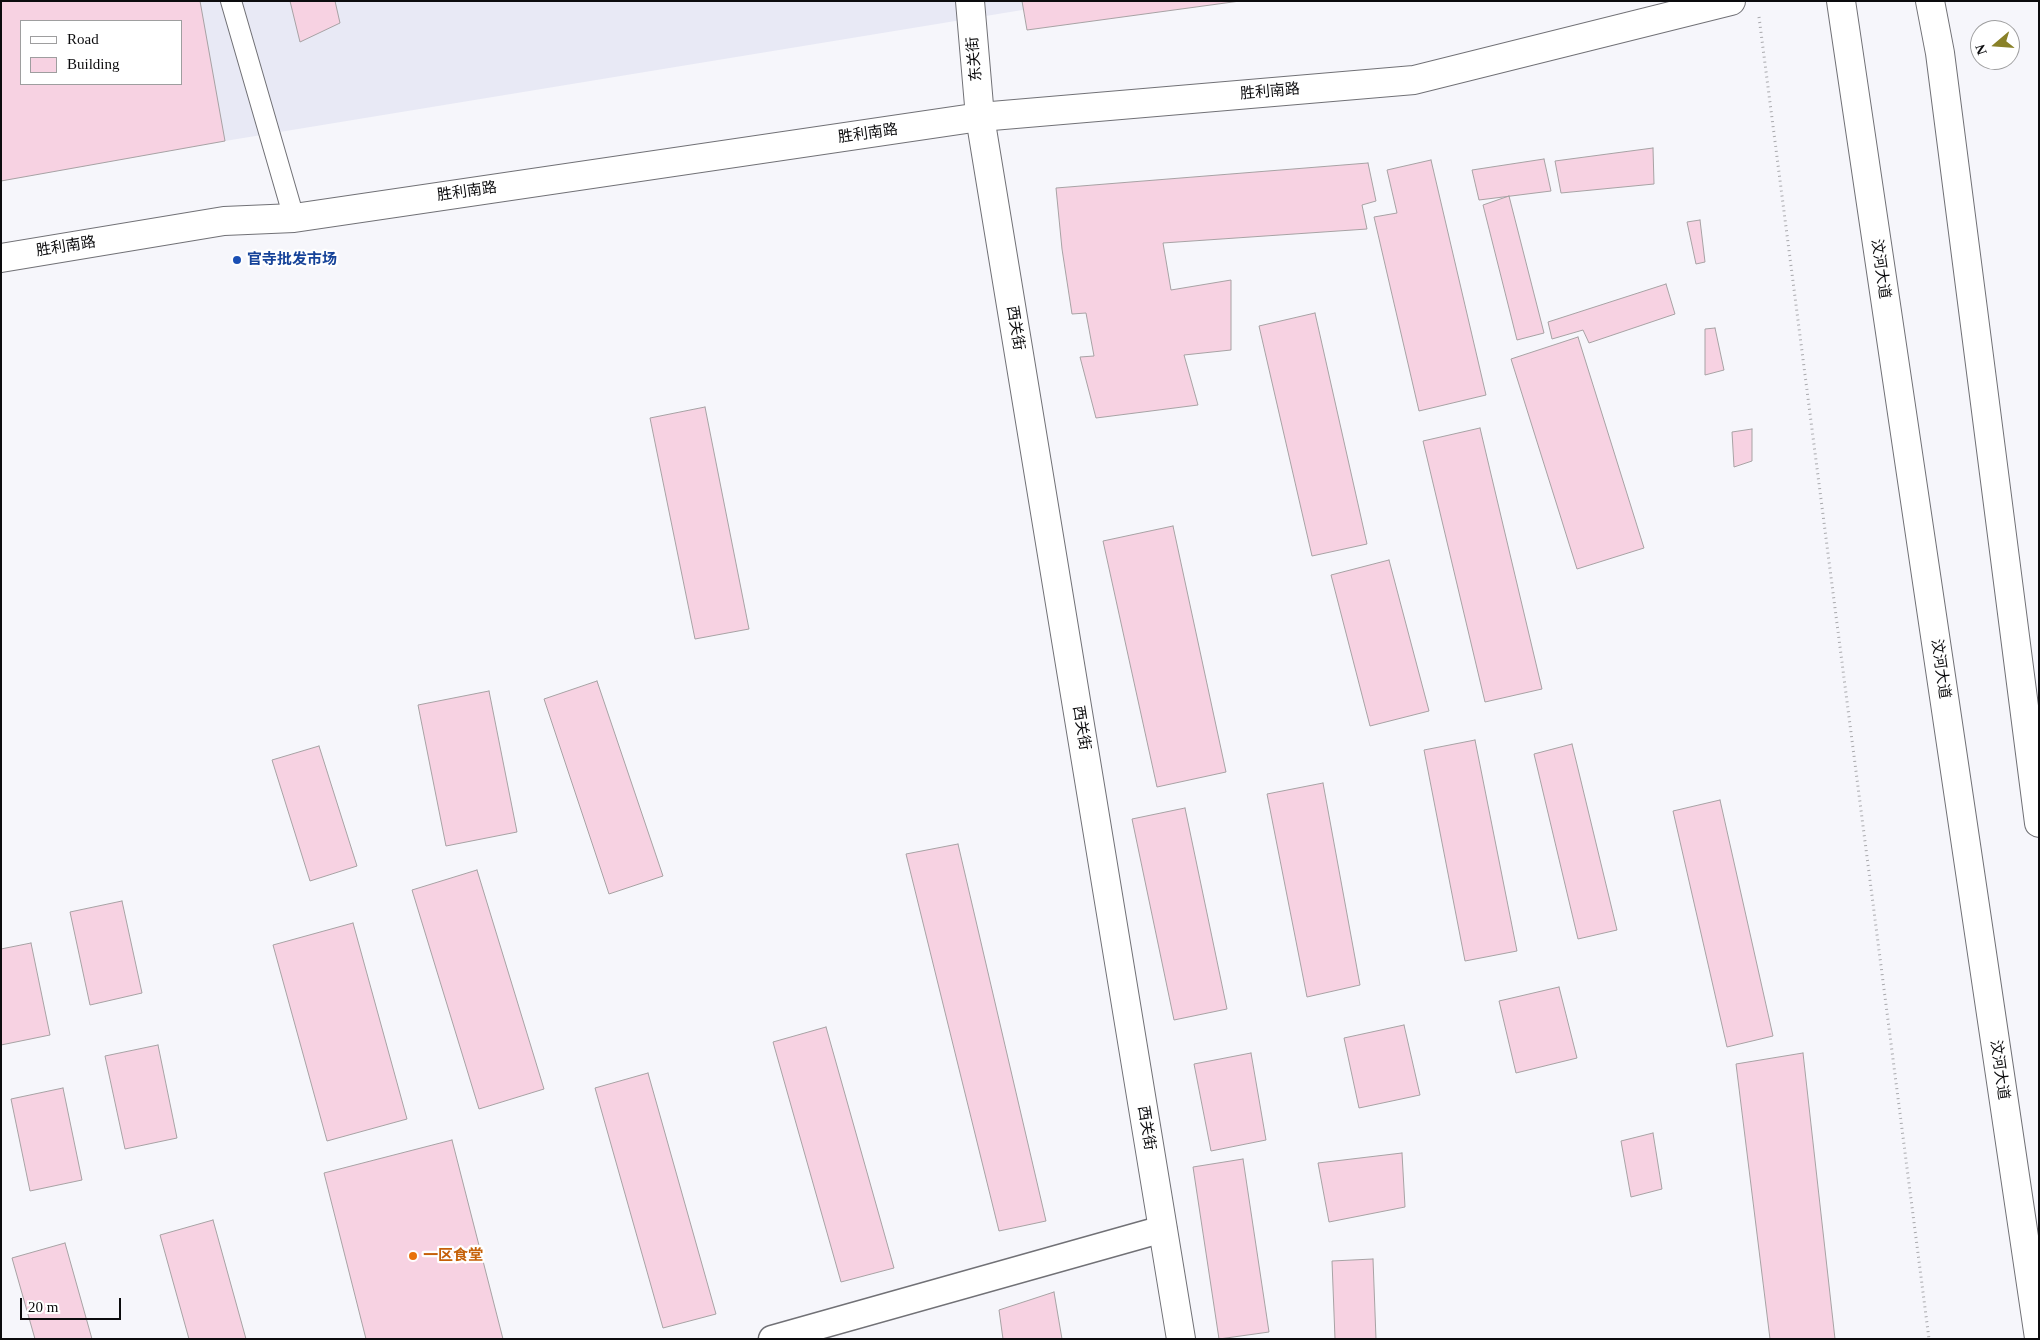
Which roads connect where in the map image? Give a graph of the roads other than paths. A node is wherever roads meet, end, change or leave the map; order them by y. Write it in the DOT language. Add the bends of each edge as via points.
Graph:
graph roads {
  1 [pos="231,1"];
  2 [pos="970,1"];
  3 [pos="1731,1"];
  4 [pos="1841,1"];
  5 [pos="1930,1"];
  6 [pos="980,117"];
  7 [pos="294,218"];
  8 [pos="1,258"];
  9 [pos="2039,823"];
  10 [pos="1163,1229"];
  11 [pos="2039,1338"];
  12 [pos="772,1339"];
  13 [pos="1181,1339"];
  1 -- 7 [label="street"];
  2 -- 6 [label="main road, 东关街"];
  3 -- 6 [label="main road, 胜利南路" via="1414,80"];
  4 -- 11 [label="main road, 汶河大道"];
  5 -- 9 [label="main road" via="1941,63"];
  6 -- 7 [label="main road, 胜利南路"];
  6 -- 10 [label="main road, 西关街"];
  7 -- 8 [label="main road, 胜利南路" via="224,221"];
  10 -- 12 [label="street"];
  10 -- 13 [label="main road, 西关街"];
}
